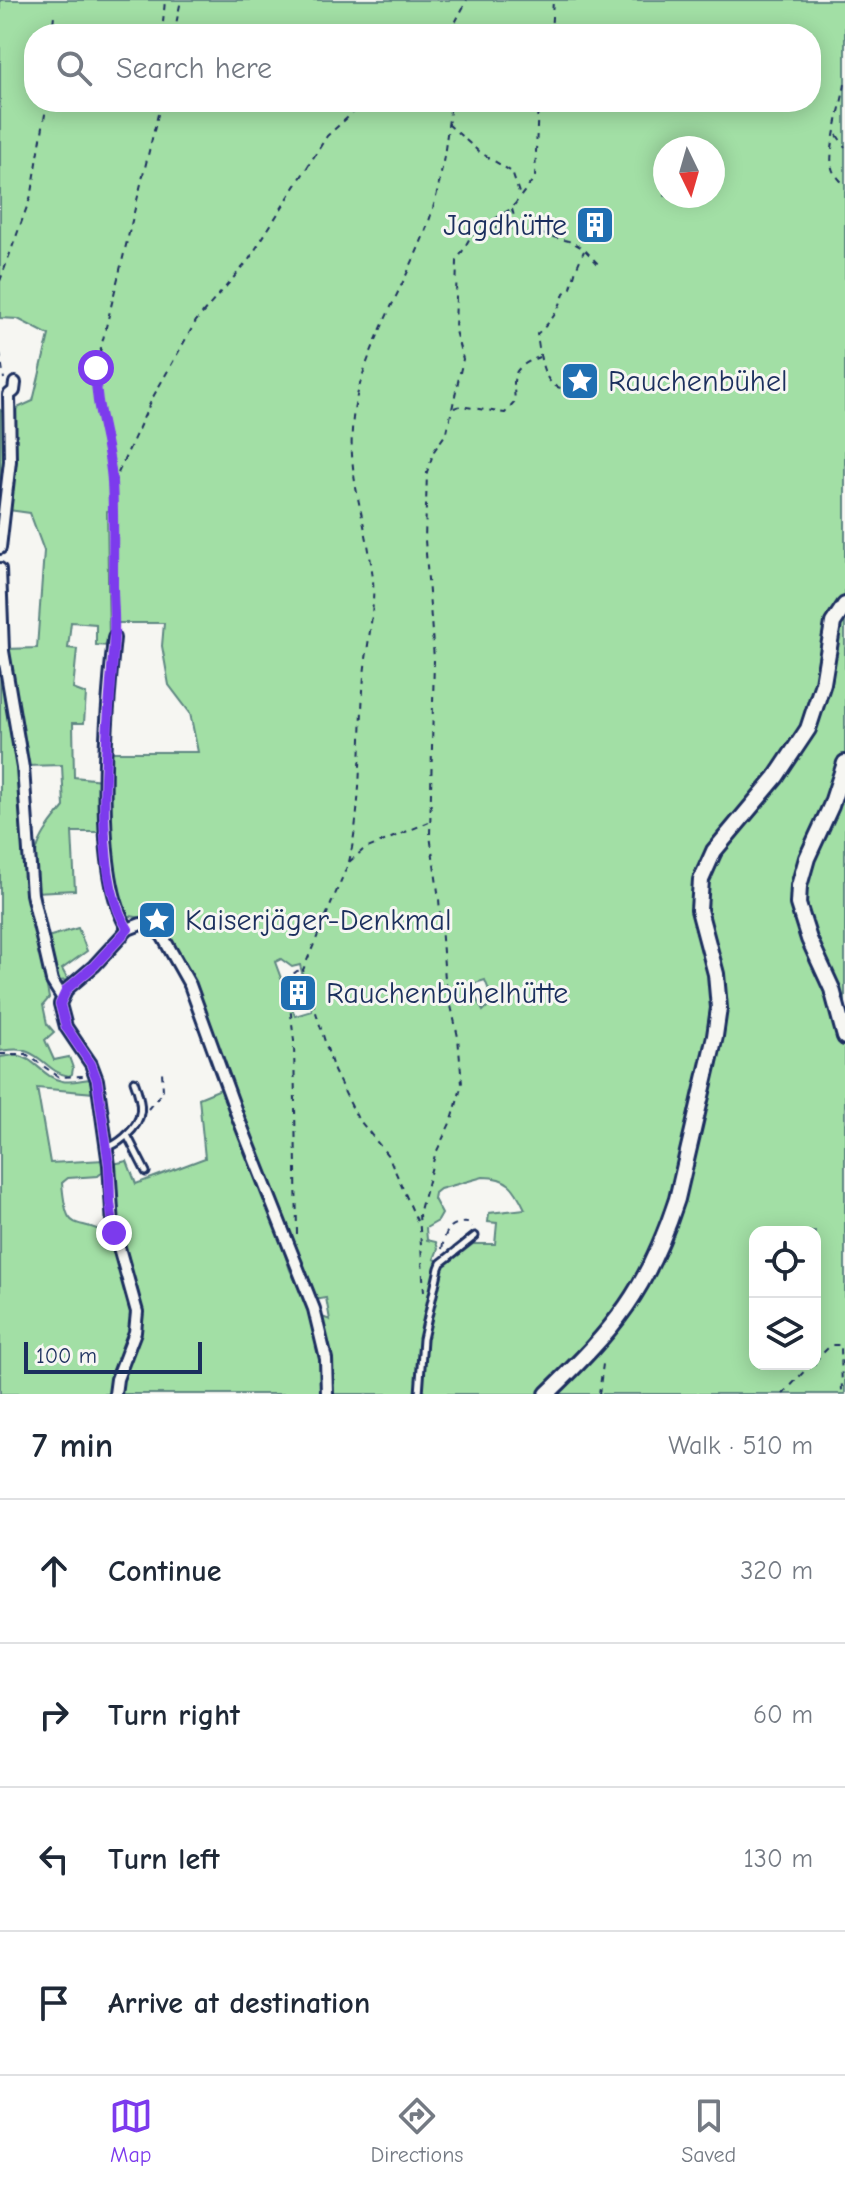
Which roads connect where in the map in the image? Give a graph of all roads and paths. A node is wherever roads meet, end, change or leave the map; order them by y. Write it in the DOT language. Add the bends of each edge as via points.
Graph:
graph roads {
  1 [pos="165,0"];
  2 [pos="181,0"];
  3 [pos="467,0"];
  4 [pos="553,0"];
  5 [pos="54,15"];
  6 [pos="53,24"];
  7 [pos="163,24"];
  8 [pos="176,24"];
  9 [pos="455,24"];
  10 [pos="552,24"];
  11 [pos="845,84"];
  12 [pos="45,112"];
  13 [pos="159,112"];
  14 [pos="354,112"];
  15 [pos="450,112"];
  16 [pos="538,112"];
  17 [pos="448,124"];
  18 [pos="836,133"];
  19 [pos="845,147"];
  20 [pos="845,186"];
  21 [pos="521,197"];
  22 [pos="512,208"];
  23 [pos="481,227"];
  24 [pos="523,229"];
  25 [pos="584,249"];
  26 [pos="599,265"];
  27 [pos="0,281"];
  28 [pos="0,353"];
  29 [pos="540,357"];
  30 [pos="580,381"];
  31 [pos="15,383"];
  32 [pos="9,395"];
  33 [pos="452,408"];
  34 [pos="113,485"];
  35 [pos="0,548"];
  36 [pos="0,569"];
  37 [pos="845,605"];
  38 [pos="2,634"];
  39 [pos="114,638"];
  40 [pos="845,763"];
  41 [pos="430,821"];
  42 [pos="349,862"];
  43 [pos="128,929"];
  44 [pos="303,970"];
  45 [pos="62,997"];
  46 [pos="845,1037"];
  47 [pos="0,1054"];
  48 [pos="93,1069"];
  49 [pos="162,1071"];
  50 [pos="134,1081"];
  51 [pos="141,1116"];
  52 [pos="127,1135"];
  53 [pos="106,1147"];
  54 [pos="146,1172"];
  55 [pos="418,1223"];
  56 [pos="474,1237"];
  57 [pos="297,1241"];
  58 [pos="441,1263"];
  59 [pos="428,1312"];
  60 [pos="594,1349"];
  61 [pos="821,1355"];
  62 [pos="805,1370"];
  63 [pos="115,1394"];
  64 [pos="327,1394"];
  65 [pos="419,1394"];
  66 [pos="547,1394"];
  67 [pos="599,1394"];
  68 [pos="783,1394"];
  69 [pos="842,1394"];
  1 -- 7 [label="path"];
  2 -- 8 [label="path"];
  3 -- 9 [label="path"];
  4 -- 10 [label="path"];
  5 -- 6 [label="path"];
  11 -- 18 [label="path"];
  12 -- 27 [label="path" via="32,193"];
  13 -- 34 [label="path" via="96,368"];
  14 -- 34 [label="path" via="327,136 248,261 196,321 153,397"];
  15 -- 17 [label="path"];
  16 -- 21 [label="path" via="535,177"];
  17 -- 21 [label="path" via="512,172"];
  17 -- 42 [label="path" via="429,220 362,377 353,416 352,477 371,563 373,602 356,834"];
  18 -- 19 [label="path"];
  18 -- 20 [label="path" via="832,169"];
  21 -- 22 [label="path"];
  22 -- 23 [label="path"];
  22 -- 24 [label="path"];
  23 -- 24 [label="path"];
  23 -- 33 [label="path" via="457,261 455,331 463,359"];
  24 -- 25 [label="path"];
  25 -- 26 [label="path"];
  25 -- 29 [label="path" via="571,288 537,334"];
  28 -- 32 [label="path"];
  29 -- 30 [label="path" via="555,388 573,388"];
  29 -- 33 [label="path" via="520,365 513,377 515,402 505,413"];
  31 -- 32 [label="street"];
  32 -- 35 [label="street" via="10,461"];
  33 -- 41 [label="path" via="447,432 427,472 425,540 434,659"];
  34 -- 39 [label="path"];
  36 -- 38 [label="street"];
  37 -- 60 [label="main road" via="833,623 826,674 808,729 705,866 698,904 717,985 715,1036 668,1226 632,1300"];
  38 -- 45 [label="street" via="24,778 32,894 52,981"];
  39 -- 43 [label="street" via="105,834 116,905"];
  40 -- 46 [label="main road" via="807,858 798,904"];
  41 -- 42 [label="path" via="363,850"];
  41 -- 55 [label="path" via="445,979 462,1084 430,1169"];
  42 -- 44 [label="path"];
  43 -- 45 [label="street"];
  43 -- 64 [label="street" via="145,924 157,930 190,985 314,1309 326,1359"];
  44 -- 55 [label="path" via="334,1071 357,1117 389,1157"];
  44 -- 57 [label="path" via="287,979 294,1041"];
  45 -- 48 [label="street" via="63,1022"];
  47 -- 48 [label="path" via="26,1054 59,1077 82,1076"];
  48 -- 53 [label="street"];
  49 -- 51 [label="path" via="161,1096"];
  50 -- 51 [label="lane"];
  51 -- 52 [label="lane"];
  52 -- 53 [label="lane"];
  52 -- 54 [label="lane"];
  53 -- 63 [label="street" via="113,1226 137,1317"];
  55 -- 59 [label="path"];
  56 -- 58 [label="lane"];
  56 -- 58 [label="path" via="469,1223 450,1226"];
  58 -- 59 [label="lane"];
  59 -- 65 [label="lane"];
  60 -- 66 [label="main road"];
  60 -- 67 [label="path" via="603,1364"];
  61 -- 69 [label="path" via="831,1345 841,1345"];
  62 -- 68 [label="path"];
}
